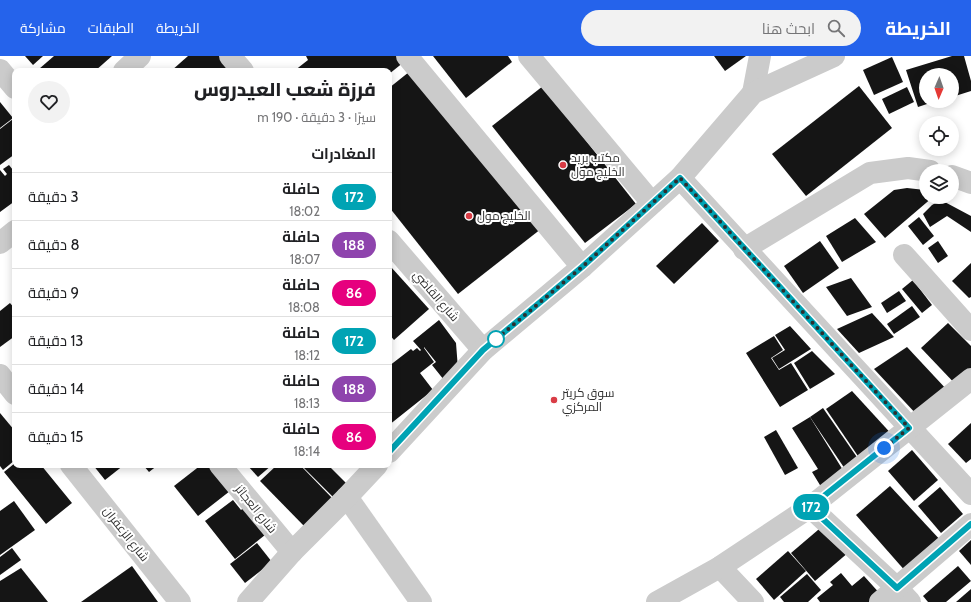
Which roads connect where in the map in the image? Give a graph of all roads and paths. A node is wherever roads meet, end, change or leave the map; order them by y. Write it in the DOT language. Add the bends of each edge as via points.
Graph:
graph roads {
  1 [pos="140,56"];
  2 [pos="230,56"];
  3 [pos="407,56"];
  4 [pos="529,56"];
  5 [pos="760,56"];
  6 [pos="834,56"];
  7 [pos="127,68"];
  8 [pos="240,68"];
  9 [pos="0,70"];
  10 [pos="12,84"];
  11 [pos="753,93"];
  12 [pos="919,170"];
  13 [pos="680,178"];
  14 [pos="959,179"];
  15 [pos="971,183"];
  16 [pos="652,203"];
  17 [pos="12,233"];
  18 [pos="0,243"];
  19 [pos="392,244"];
  20 [pos="744,249"];
  21 [pos="904,255"];
  22 [pos="582,267"];
  23 [pos="971,330"];
  24 [pos="483,350"];
  25 [pos="0,375"];
  26 [pos="971,379"];
  27 [pos="12,390"];
  28 [pos="909,428"];
  29 [pos="392,447"];
  30 [pos="73,468"];
  31 [pos="222,468"];
  32 [pos="373,468"];
  33 [pos="971,494"];
  34 [pos="347,497"];
  35 [pos="810,507"];
  36 [pos="971,524"];
  37 [pos="292,552"];
  38 [pos="720,567"];
  39 [pos="904,595"];
  40 [pos="180,602"];
  41 [pos="248,602"];
  42 [pos="421,602"];
  43 [pos="657,602"];
  44 [pos="753,602"];
  45 [pos="880,602"];
  1 -- 7 [label="street"];
  2 -- 8 [label="street"];
  3 -- 22 [label="street"];
  4 -- 16 [label="street"];
  5 -- 11 [label="street"];
  6 -- 11 [label="street"];
  9 -- 10 [label="street"];
  11 -- 13 [label="street"];
  12 -- 20 [label="street" via="908,168 870,173"];
  13 -- 16 [label="street"];
  13 -- 20 [label="street"];
  14 -- 15 [label="street"];
  16 -- 22 [label="street"];
  17 -- 18 [label="street"];
  19 -- 24 [label="street, شارع القاضي"];
  20 -- 28 [label="street"];
  21 -- 23 [label="street"];
  22 -- 24 [label="street"];
  24 -- 29 [label="street"];
  25 -- 27 [label="street"];
  26 -- 28 [label="street"];
  28 -- 33 [label="street"];
  28 -- 35 [label="street"];
  30 -- 40 [label="street, شارع الزعفران"];
  31 -- 37 [label="street, شارع العجائز"];
  32 -- 34 [label="street"];
  34 -- 37 [label="street"];
  34 -- 42 [label="street"];
  35 -- 38 [label="street"];
  35 -- 39 [label="street"];
  36 -- 39 [label="street"];
  37 -- 41 [label="street"];
  38 -- 43 [label="street"];
  38 -- 44 [label="street"];
  39 -- 45 [label="street"];
}
